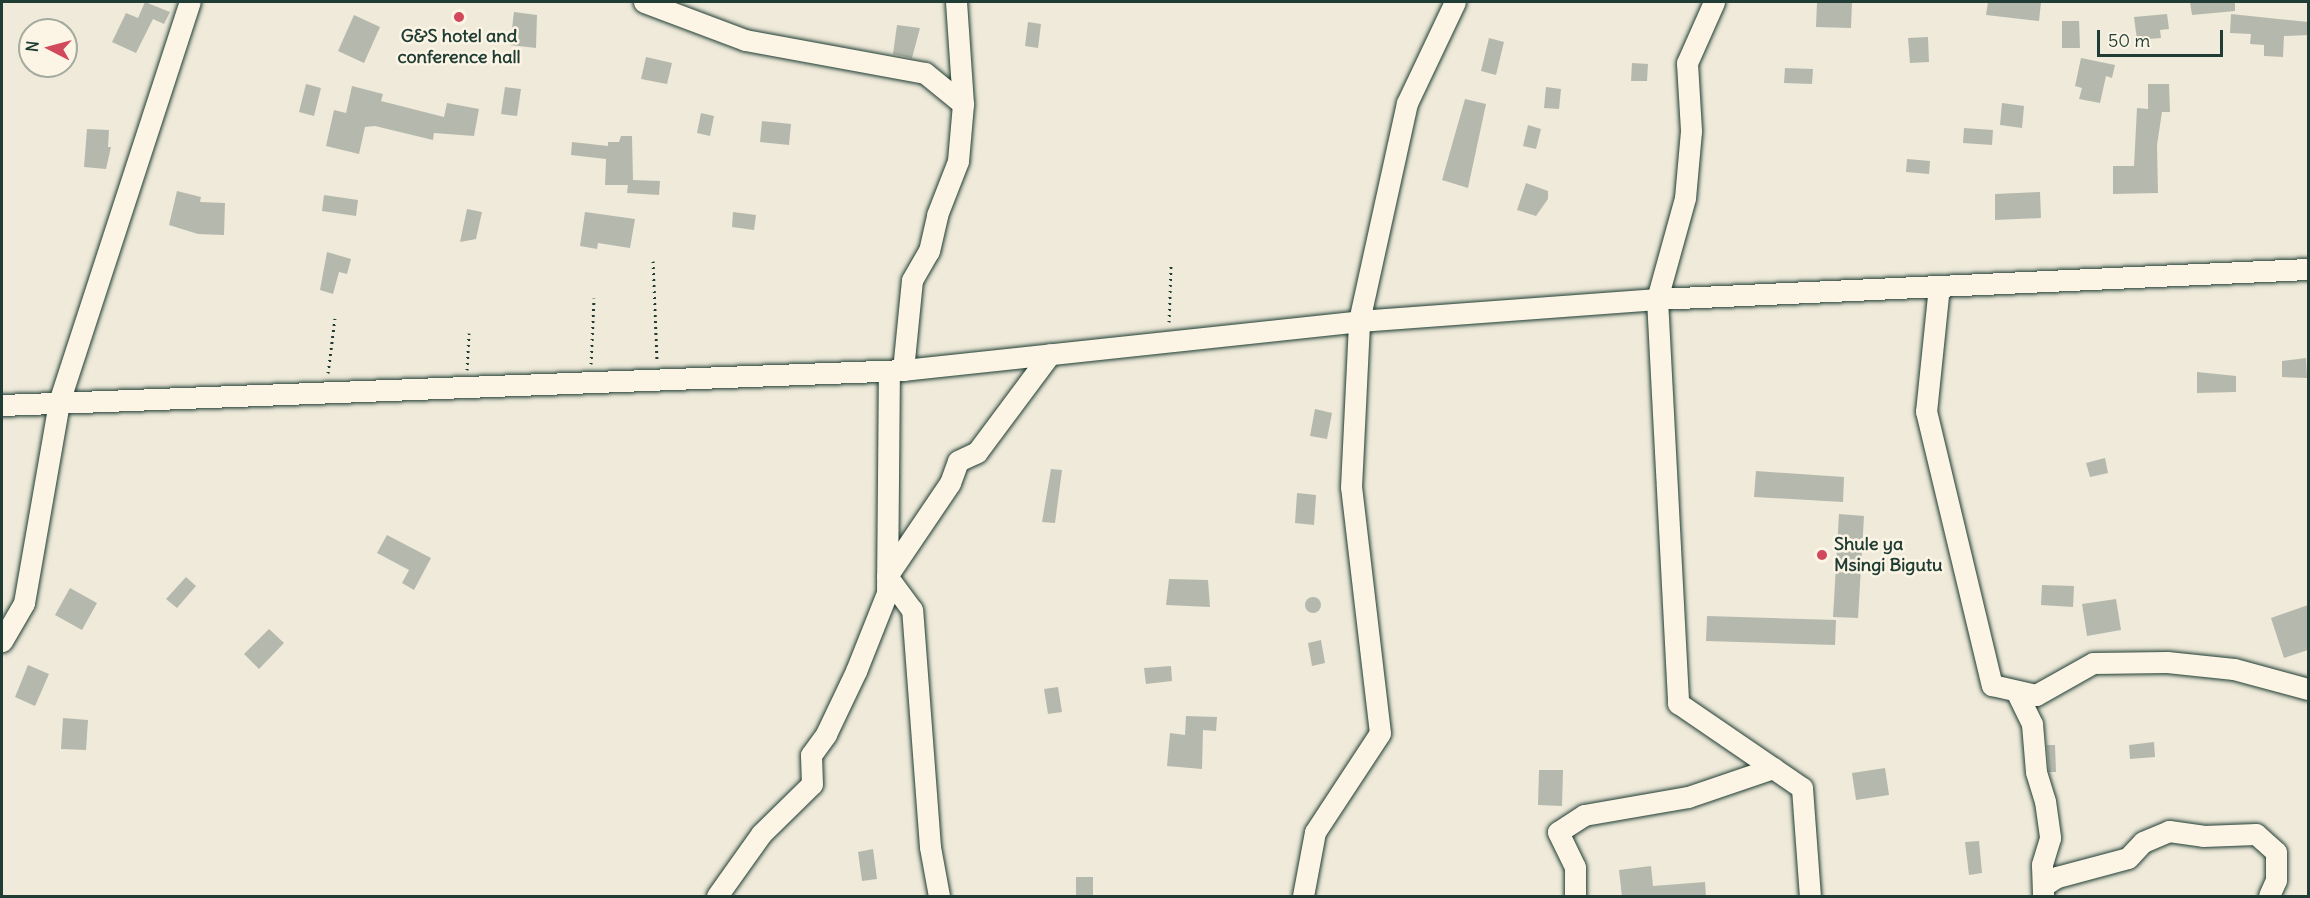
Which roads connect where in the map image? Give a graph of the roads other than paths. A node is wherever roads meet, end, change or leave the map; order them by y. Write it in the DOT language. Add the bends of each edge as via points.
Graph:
graph roads {
  1 [pos="190,2"];
  2 [pos="644,2"];
  3 [pos="956,2"];
  4 [pos="1455,2"];
  5 [pos="1714,2"];
  6 [pos="963,104"];
  7 [pos="2308,269"];
  8 [pos="1939,286"];
  9 [pos="1657,299"];
  10 [pos="1359,321"];
  11 [pos="1050,354"];
  12 [pos="896,370"];
  13 [pos="59,402"];
  14 [pos="2,405"];
  15 [pos="887,576"];
  16 [pos="2,641"];
  17 [pos="2308,688"];
  18 [pos="2016,690"];
  19 [pos="1773,768"];
  20 [pos="2043,891"];
  21 [pos="1575,895"];
  22 [pos="717,897"];
  23 [pos="939,897"];
  24 [pos="1303,897"];
  25 [pos="1810,897"];
  26 [pos="2269,897"];
  1 -- 13 [label="street"];
  2 -- 6 [label="street" via="745,40 925,73"];
  3 -- 6 [label="street"];
  4 -- 10 [label="street" via="1407,103"];
  5 -- 9 [label="street" via="1687,63 1691,131 1685,198"];
  6 -- 12 [label="street" via="958,161 937,215 929,251 912,280"];
  7 -- 8 [label="street"];
  8 -- 9 [label="street"];
  8 -- 18 [label="street" via="1926,411 1992,685"];
  9 -- 10 [label="street"];
  9 -- 19 [label="street" via="1678,703"];
  10 -- 11 [label="street"];
  10 -- 24 [label="street" via="1351,487 1380,733 1315,832"];
  11 -- 12 [label="street"];
  11 -- 15 [label="street" via="977,452 958,460 950,483"];
  12 -- 13 [label="street" via="466,390 326,390"];
  12 -- 15 [label="street"];
  13 -- 14 [label="street"];
  13 -- 16 [label="street" via="24,603"];
  15 -- 22 [label="street" via="887,593 856,671 826,734 810,755 812,784 761,834"];
  15 -- 23 [label="street" via="912,610 930,847"];
  17 -- 18 [label="street" via="2234,669 2167,662 2092,663 2036,695"];
  18 -- 20 [label="street" via="2032,724 2036,772 2050,838 2042,865"];
  19 -- 21 [label="street" via="1688,797 1584,815 1558,832 1575,867"];
  19 -- 25 [label="street" via="1802,788"];
  20 -- 26 [label="street" via="2057,877 2128,858 2143,842 2169,831 2203,836 2256,834 2276,852 2276,880"];
}
